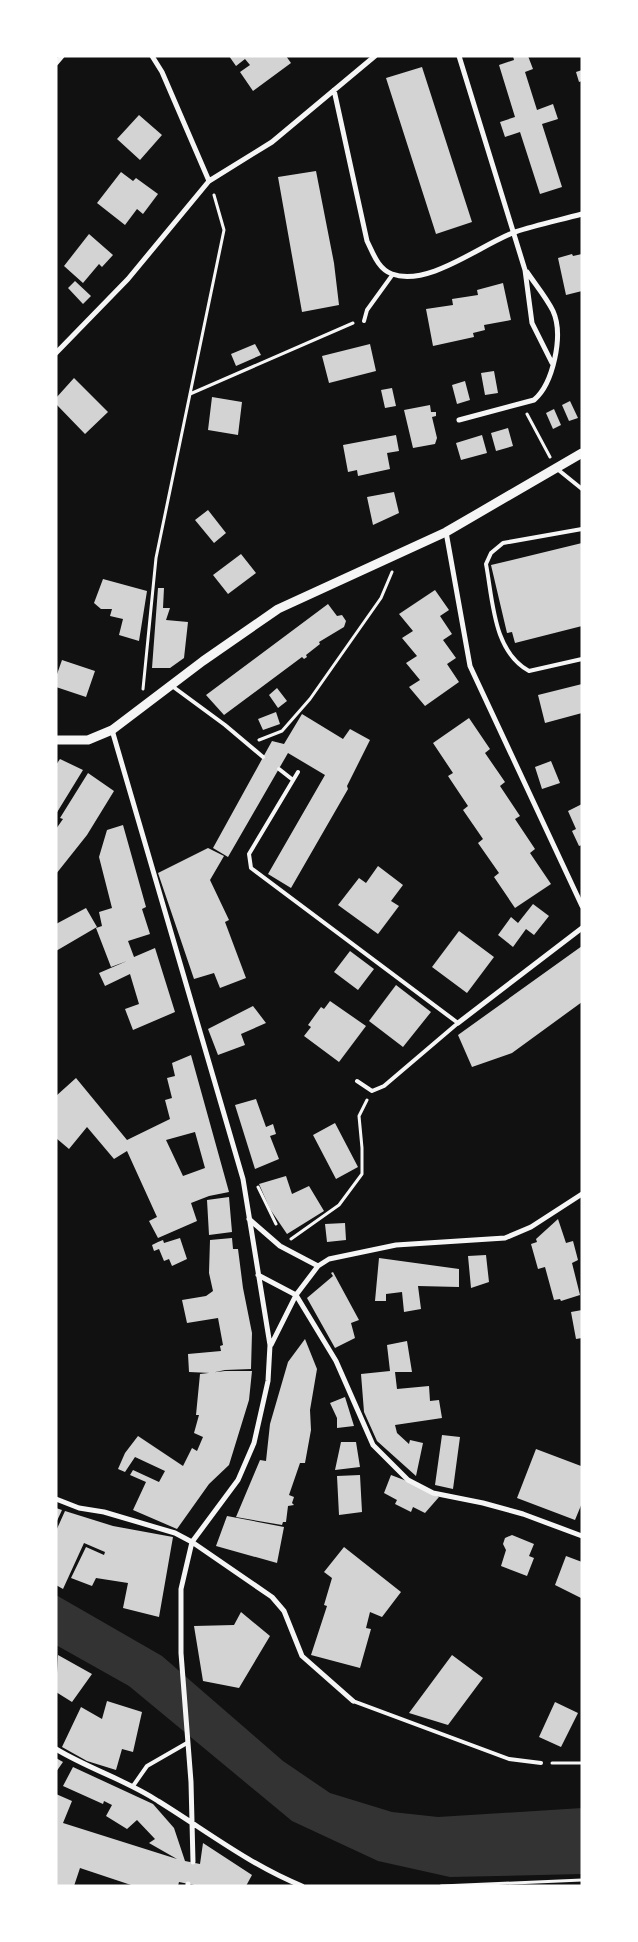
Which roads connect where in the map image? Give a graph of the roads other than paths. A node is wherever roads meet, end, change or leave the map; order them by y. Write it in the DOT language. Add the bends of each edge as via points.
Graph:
graph roads {
  1 [pos="62,56"];
  2 [pos="152,56"];
  3 [pos="375,56"];
  4 [pos="459,56"];
  5 [pos="56,64"];
  6 [pos="334,90"];
  7 [pos="209,180"];
  8 [pos="582,214"];
  9 [pos="515,232"];
  10 [pos="525,270"];
  11 [pos="393,274"];
  12 [pos="365,320"];
  13 [pos="56,353"];
  14 [pos="552,363"];
  15 [pos="458,420"];
  16 [pos="582,453"];
  17 [pos="556,468"];
  18 [pos="582,489"];
  19 [pos="582,529"];
  20 [pos="446,532"];
  21 [pos="582,659"];
  22 [pos="172,686"];
  23 [pos="112,730"];
  24 [pos="56,740"];
  25 [pos="263,757"];
  26 [pos="279,769"];
  27 [pos="298,772"];
  28 [pos="293,780"];
  29 [pos="582,906"];
  30 [pos="582,928"];
  31 [pos="458,1023"];
  32 [pos="357,1081"];
  33 [pos="582,1194"];
  34 [pos="249,1218"];
  35 [pos="318,1266"];
  36 [pos="258,1275"];
  37 [pos="296,1295"];
  38 [pos="270,1346"];
  39 [pos="56,1499"];
  40 [pos="582,1536"];
  41 [pos="192,1542"];
  42 [pos="353,1701"];
  43 [pos="187,1743"];
  44 [pos="56,1749"];
  45 [pos="541,1764"];
  46 [pos="133,1786"];
  47 [pos="193,1825"];
  48 [pos="193,1862"];
  49 [pos="302,1886"];
  1 -- 5 [label="street"];
  2 -- 7 [label="street"];
  3 -- 6 [label="street"];
  4 -- 9 [label="street"];
  6 -- 7 [label="street" via="272,142"];
  6 -- 11 [label="street" via="367,241 385,271"];
  7 -- 13 [label="street" via="128,279"];
  8 -- 9 [label="street"];
  9 -- 10 [label="street"];
  9 -- 11 [label="street" via="426,274"];
  10 -- 14 [label="street" via="532,323"];
  10 -- 14 [label="street" via="555,318 557,342"];
  11 -- 12 [label="lane" via="367,310"];
  14 -- 15 [label="street" via="552,372 543,392 534,400"];
  16 -- 17 [label="street"];
  17 -- 18 [label="lane"];
  17 -- 20 [label="street"];
  19 -- 21 [label="lane" via="503,543 491,553 486,564 501,642 517,664 529,671"];
  20 -- 22 [label="street" via="278,610"];
  20 -- 29 [label="street" via="470,666"];
  22 -- 23 [label="street"];
  22 -- 25 [label="lane" via="225,724"];
  23 -- 24 [label="street" via="88,740"];
  23 -- 34 [label="street" via="242,1179"];
  26 -- 28 [label="lane"];
  27 -- 28 [label="lane"];
  28 -- 31 [label="lane" via="249,854 251,868"];
  30 -- 31 [label="street"];
  31 -- 32 [label="lane" via="384,1086 372,1091"];
  33 -- 35 [label="street" via="530,1227 506,1238 396,1245 329,1259"];
  34 -- 35 [label="street" via="280,1246"];
  34 -- 36 [label="street"];
  35 -- 37 [label="street"];
  36 -- 37 [label="street"];
  36 -- 38 [label="street"];
  37 -- 38 [label="street"];
  37 -- 40 [label="street" via="336,1361 373,1445 408,1480 433,1493 483,1503"];
  38 -- 41 [label="street" via="268,1381 254,1443 238,1480"];
  39 -- 41 [label="street" via="175,1533"];
  41 -- 42 [label="street" via="272,1598 284,1611 302,1656"];
  41 -- 43 [label="street" via="181,1590"];
  42 -- 45 [label="lane" via="509,1759"];
  43 -- 46 [label="lane" via="147,1766"];
  43 -- 47 [label="street"];
  44 -- 46 [label="street" via="81,1765"];
  46 -- 47 [label="street"];
  47 -- 48 [label="street"];
  47 -- 49 [label="street" via="286,1880"];
}
